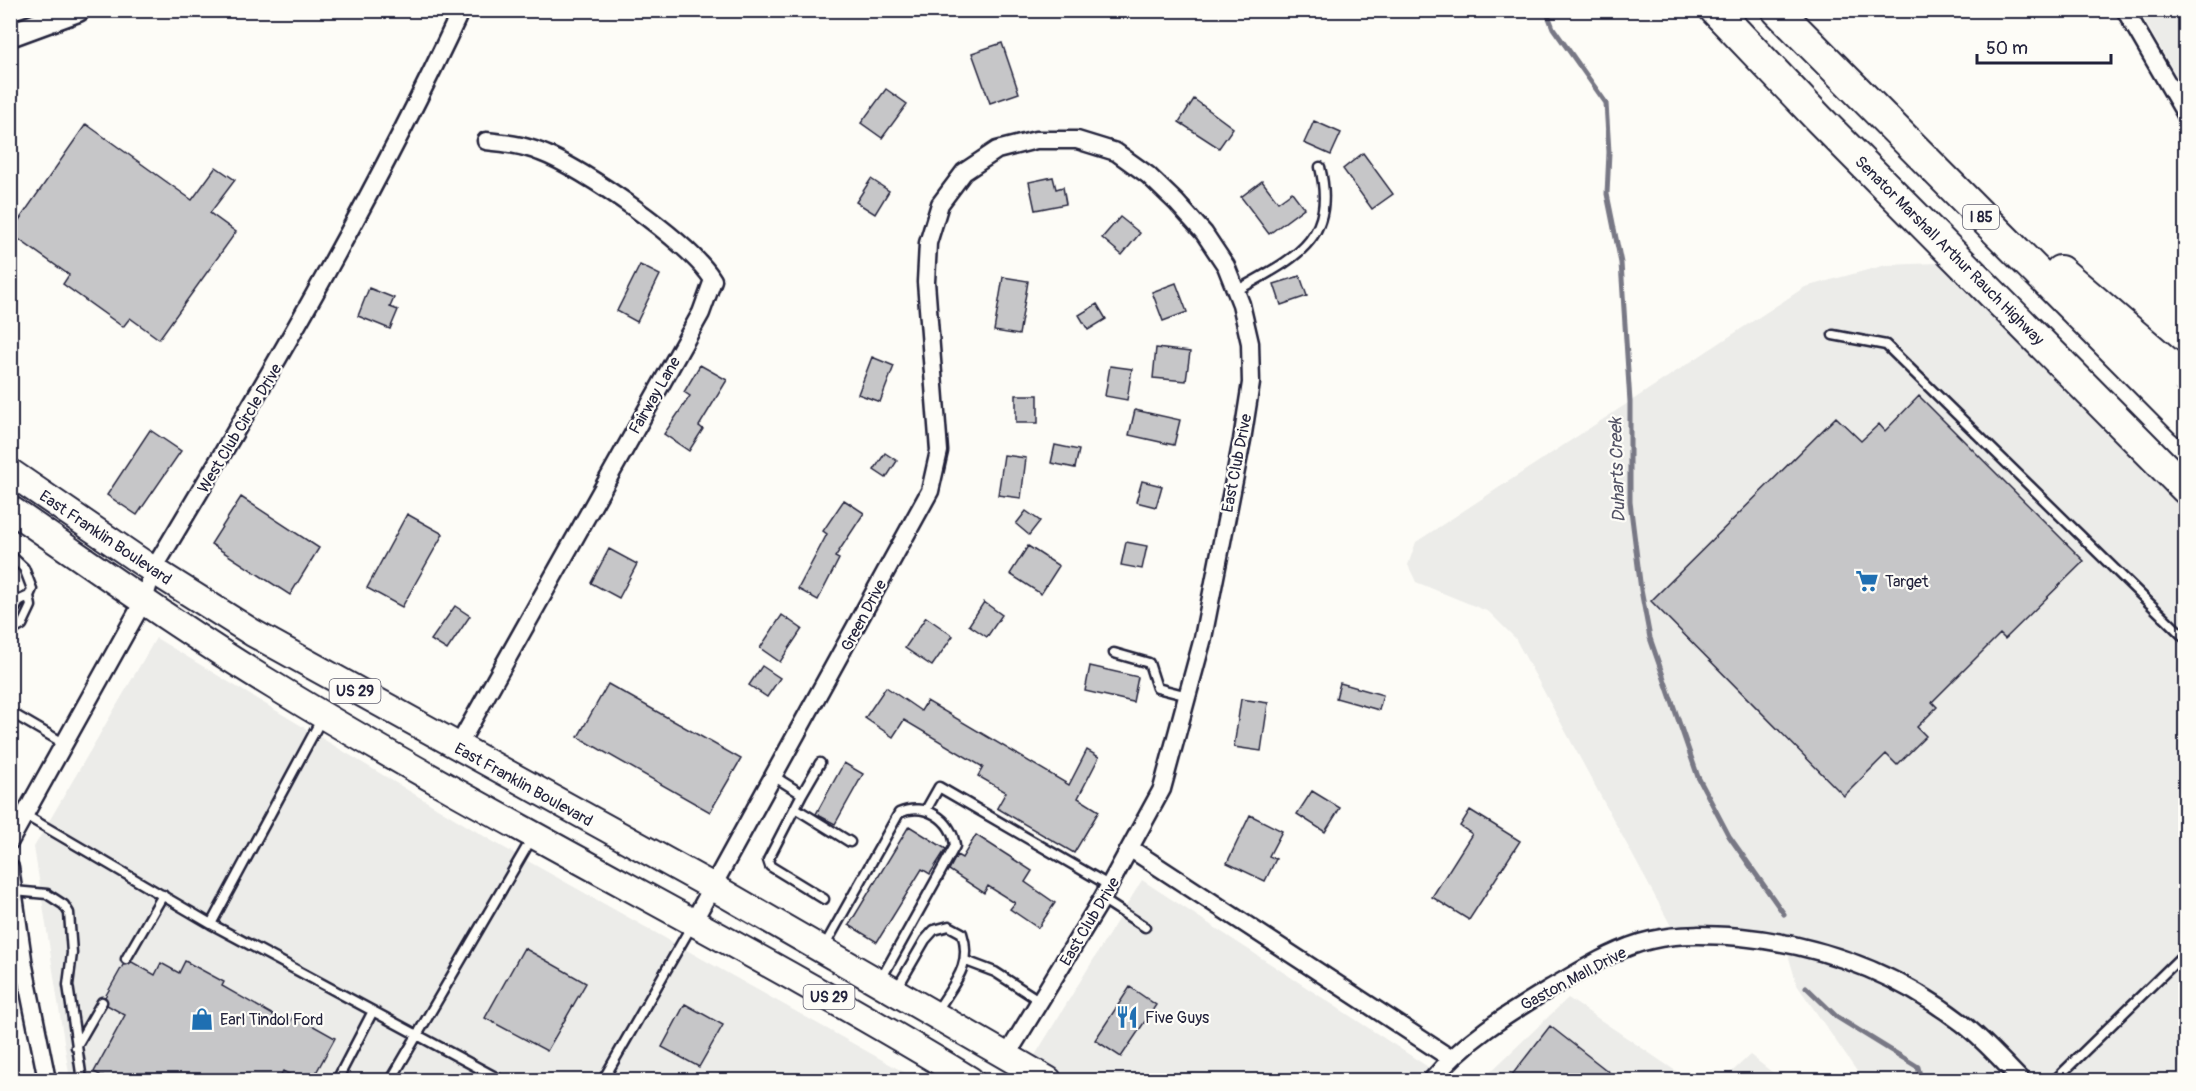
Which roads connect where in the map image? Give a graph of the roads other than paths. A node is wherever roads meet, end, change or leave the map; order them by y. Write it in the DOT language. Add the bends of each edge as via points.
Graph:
graph roads {
  1 [pos="78,10"];
  2 [pos="461,10"];
  3 [pos="1715,10"];
  4 [pos="1777,10"];
  5 [pos="2125,10"];
  6 [pos="10,35"];
  7 [pos="2186,116"];
  8 [pos="1901,137"];
  9 [pos="486,141"];
  10 [pos="1320,167"];
  11 [pos="926,282"];
  12 [pos="1236,291"];
  13 [pos="1833,335"];
  14 [pos="2186,379"];
  15 [pos="2186,422"];
  16 [pos="10,472"];
  17 [pos="2186,489"];
  18 [pos="10,509"];
  19 [pos="10,555"];
  20 [pos="153,570"];
  21 [pos="29,596"];
  22 [pos="144,600"];
  23 [pos="10,617"];
  24 [pos="11,628"];
  25 [pos="2186,639"];
  26 [pos="1114,653"];
  27 [pos="1189,696"];
  28 [pos="10,712"];
  29 [pos="323,715"];
  30 [pos="65,744"];
  31 [pos="457,748"];
  32 [pos="820,763"];
  33 [pos="775,777"];
  34 [pos="802,794"];
  35 [pos="795,808"];
  36 [pos="926,810"];
  37 [pos="25,815"];
  38 [pos="534,835"];
  39 [pos="10,841"];
  40 [pos="850,842"];
  41 [pos="1131,849"];
  42 [pos="10,868"];
  43 [pos="715,888"];
  44 [pos="14,891"];
  45 [pos="1106,892"];
  46 [pos="163,895"];
  47 [pos="824,899"];
  48 [pos="693,922"];
  49 [pos="211,924"];
  50 [pos="1145,927"];
  51 [pos="822,950"];
  52 [pos="2186,952"];
  53 [pos="126,959"];
  54 [pos="966,961"];
  55 [pos="887,987"];
  56 [pos="1040,1001"];
  57 [pos="102,1002"];
  58 [pos="373,1011"];
  59 [pos="935,1014"];
  60 [pos="416,1035"];
  61 [pos="76,1048"];
  62 [pos="1007,1055"];
  63 [pos="1450,1058"];
  64 [pos="47,1080"];
  65 [pos="82,1080"];
  66 [pos="337,1080"];
  67 [pos="391,1080"];
  68 [pos="501,1080"];
  69 [pos="603,1080"];
  70 [pos="970,1080"];
  71 [pos="1048,1080"];
  72 [pos="1432,1080"];
  73 [pos="2021,1080"];
  74 [pos="2055,1080"];
  1 -- 6 [label="main road"];
  2 -- 20 [label="street, West Club Circle Drive" via="348,236 276,367"];
  3 -- 17 [label="highway, Senator Marshall Arthur Rauch Highway / I 85"];
  4 -- 8 [label="highway, I 85"];
  5 -- 7 [label="street"];
  8 -- 14 [label="highway"];
  8 -- 15 [label="highway, I 85"];
  9 -- 31 [label="street, Fairway Lane" via="540,152 574,167 682,246 705,266 713,280 701,313"];
  10 -- 12 [label="lane" via="1326,191 1317,233 1301,252"];
  11 -- 12 [label="street, East Club Drive" via="928,243 940,204 964,172 997,150 1036,140 1077,140 1116,152 1148,175 1204,233 1226,266"];
  11 -- 33 [label="street, Green Drive" via="939,425 939,451 930,491"];
  12 -- 27 [label="street, East Club Drive" via="1250,343 1251,383"];
  13 -- 25 [label="lane" via="1886,345"];
  16 -- 20 [label="main road, East Franklin Boulevard / US 29"];
  18 -- 22 [label="main road, East Franklin Boulevard / US 29"];
  19 -- 21 [label="lane" via="30,578"];
  20 -- 22 [label="street, West Club Circle Drive"];
  20 -- 31 [label="main road, East Franklin Boulevard / US 29" via="253,633"];
  21 -- 23 [label="lane" via="20,600"];
  21 -- 24 [label="lane" via="31,606 22,625"];
  22 -- 29 [label="main road, East Franklin Boulevard / US 29"];
  22 -- 30 [label="street, West Club Circle Drive"];
  26 -- 27 [label="lane" via="1149,663 1156,688"];
  27 -- 41 [label="street, East Club Drive" via="1162,789"];
  28 -- 30 [label="lane"];
  29 -- 38 [label="main road, East Franklin Boulevard / US 29"];
  29 -- 49 [label="lane"];
  30 -- 37 [label="street, West Club Circle Drive"];
  31 -- 43 [label="main road, East Franklin Boulevard / US 29"];
  32 -- 34 [label="lane"];
  33 -- 34 [label="lane"];
  33 -- 43 [label="street, Green Drive"];
  34 -- 35 [label="lane"];
  35 -- 40 [label="lane"];
  35 -- 47 [label="lane" via="768,860 770,866"];
  36 -- 45 [label="lane" via="939,787"];
  36 -- 51 [label="lane" via="911,808 899,813"];
  36 -- 55 [label="lane" via="944,822 955,846"];
  37 -- 39 [label="street, West Club Circle Drive"];
  37 -- 46 [label="lane"];
  38 -- 48 [label="main road, East Franklin Boulevard / US 29"];
  38 -- 60 [label="lane"];
  41 -- 45 [label="street, East Club Drive"];
  41 -- 63 [label="street"];
  42 -- 44 [label="street"];
  43 -- 48 [label="street, Green Drive"];
  43 -- 51 [label="main road, East Franklin Boulevard / US 29"];
  44 -- 61 [label="lane" via="47,894 69,913 72,953 68,985"];
  44 -- 64 [label="street" via="24,966"];
  45 -- 50 [label="lane"];
  45 -- 56 [label="street, East Club Drive"];
  46 -- 49 [label="lane"];
  46 -- 53 [label="lane"];
  48 -- 69 [label="lane"];
  48 -- 70 [label="main road, East Franklin Boulevard / US 29" via="871,1020"];
  49 -- 58 [label="lane"];
  51 -- 55 [label="main road, East Franklin Boulevard / US 29"];
  52 -- 74 [label="lane"];
  54 -- 55 [label="lane" via="962,933 949,926 934,930"];
  54 -- 56 [label="lane" via="995,972"];
  54 -- 59 [label="lane"];
  55 -- 59 [label="main road, East Franklin Boulevard / US 29"];
  56 -- 62 [label="street, East Club Drive"];
  57 -- 61 [label="lane"];
  58 -- 60 [label="lane"];
  58 -- 66 [label="lane"];
  59 -- 62 [label="main road, East Franklin Boulevard / US 29"];
  60 -- 67 [label="lane"];
  60 -- 68 [label="lane"];
  61 -- 65 [label="lane"];
  62 -- 71 [label="main road, East Franklin Boulevard / US 29"];
  63 -- 72 [label="street, Gaston Mall Drive"];
  63 -- 73 [label="street, Gaston Mall Drive" via="1512,1011 1607,957 1651,940 1711,935 1784,941 1838,956 1888,978 1963,1024"];
}
